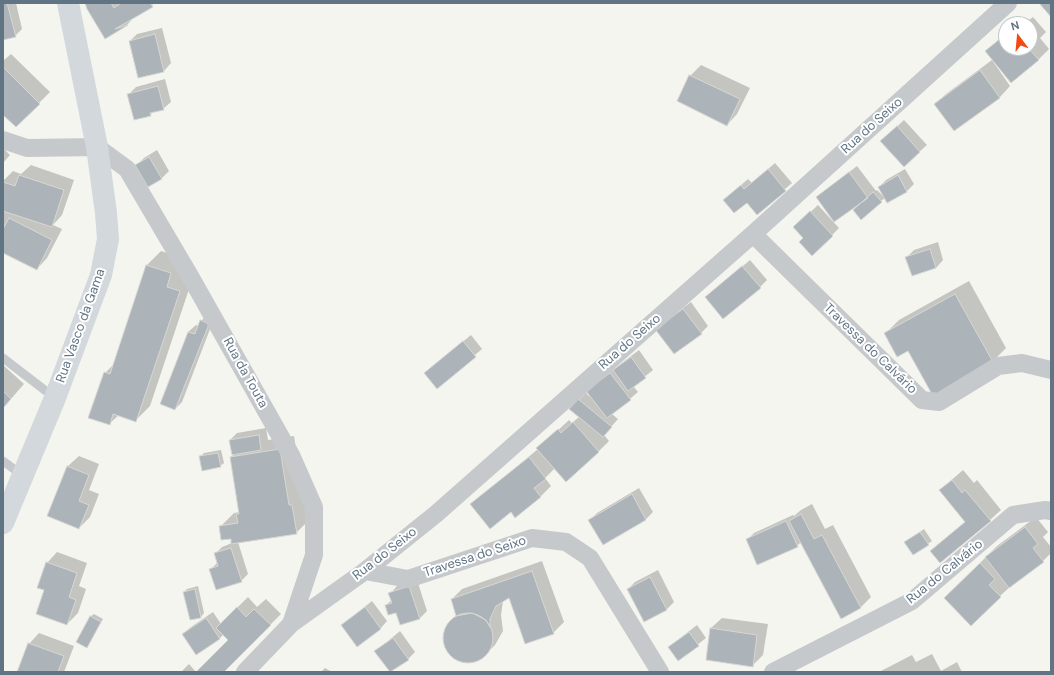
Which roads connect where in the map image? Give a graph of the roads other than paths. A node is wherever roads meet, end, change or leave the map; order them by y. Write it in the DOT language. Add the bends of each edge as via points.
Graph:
graph roads {
  1 [pos="68,3"];
  2 [pos="1008,3"];
  3 [pos="3,140"];
  4 [pos="97,148"];
  5 [pos="753,234"];
  6 [pos="3,358"];
  7 [pos="1051,370"];
  8 [pos="55,398"];
  9 [pos="3,461"];
  10 [pos="22,475"];
  11 [pos="1051,511"];
  12 [pos="3,523"];
  13 [pos="365,570"];
  14 [pos="291,624"];
  15 [pos="245,672"];
  16 [pos="660,672"];
  17 [pos="773,672"];
  1 -- 4 [label="main road, Rua Vasco da Gama"];
  2 -- 5 [label="street, Rua do Seixo"];
  3 -- 4 [label="street" via="27,148"];
  4 -- 8 [label="main road, Rua Vasco da Gama" via="108,239 101,275"];
  4 -- 14 [label="street, Rua da Touta" via="126,169 229,343 292,457 314,507 314,555"];
  5 -- 7 [label="street, Travessa do Calvário" via="922,400 939,402 998,366 1022,363"];
  5 -- 13 [label="street, Rua do Seixo" via="436,514"];
  6 -- 8 [label="lane"];
  8 -- 10 [label="main road, Rua Vasco da Gama"];
  9 -- 10 [label="lane"];
  10 -- 12 [label="main road, Rua Vasco da Gama"];
  11 -- 17 [label="street, Rua do Calvário" via="1014,514 912,601"];
  13 -- 14 [label="street, Rua do Seixo"];
  13 -- 16 [label="street, Travessa do Seixo" via="408,579 532,538 566,542 590,558"];
  14 -- 15 [label="street, Rua do Seixo"];
}
